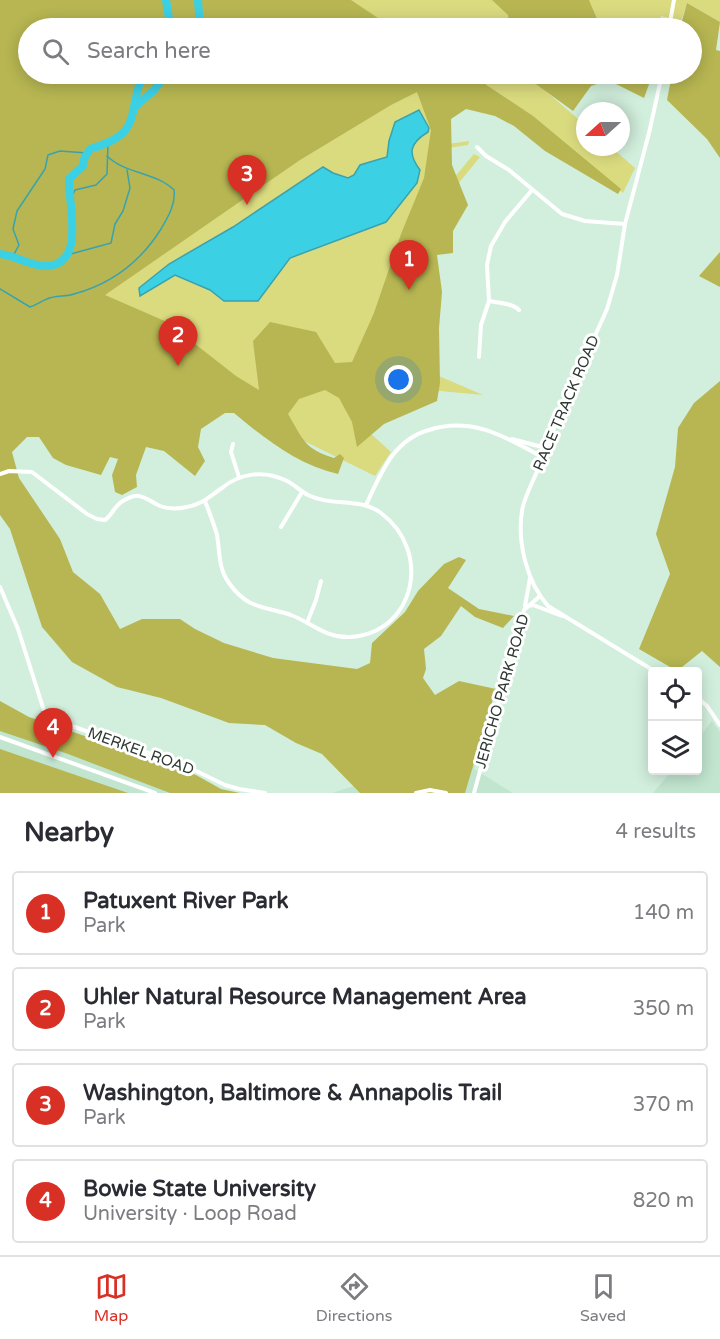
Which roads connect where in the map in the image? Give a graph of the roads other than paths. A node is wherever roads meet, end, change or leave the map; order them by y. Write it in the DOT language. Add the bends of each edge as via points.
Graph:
graph roads {
  1 [pos="674,0"];
  2 [pos="671,18"];
  3 [pos="659,84"];
  4 [pos="477,147"];
  5 [pos="532,190"];
  6 [pos="625,224"];
  7 [pos="489,301"];
  8 [pos="519,310"];
  9 [pos="479,357"];
  10 [pos="508,439"];
  11 [pos="233,444"];
  12 [pos="546,448"];
  13 [pos="542,457"];
  14 [pos="0,474"];
  15 [pos="239,477"];
  16 [pos="302,492"];
  17 [pos="205,501"];
  18 [pos="366,505"];
  19 [pos="281,526"];
  20 [pos="529,571"];
  21 [pos="321,581"];
  22 [pos="0,587"];
  23 [pos="540,596"];
  24 [pos="525,608"];
  25 [pos="565,616"];
  26 [pos="307,622"];
  27 [pos="648,667"];
  28 [pos="702,702"];
  29 [pos="720,725"];
  30 [pos="0,737"];
  31 [pos="155,793"];
  32 [pos="265,793"];
  33 [pos="416,793"];
  34 [pos="446,793"];
  35 [pos="474,793"];
  1 -- 2 [label="street"];
  3 -- 6 [label="street, RACE TRACK ROAD"];
  4 -- 5 [label="street"];
  5 -- 6 [label="street" via="568,216"];
  5 -- 7 [label="street" via="491,246 487,265"];
  6 -- 12 [label="street, RACE TRACK ROAD" via="607,309"];
  7 -- 8 [label="street"];
  7 -- 9 [label="street" via="481,325"];
  10 -- 12 [label="street"];
  10 -- 13 [label="street"];
  10 -- 18 [label="street" via="466,425 423,432 391,457"];
  11 -- 15 [label="street" via="231,452"];
  12 -- 13 [label="street, RACE TRACK ROAD"];
  13 -- 20 [label="street, RACE TRACK ROAD" via="522,511 522,544"];
  14 -- 17 [label="street" via="32,472 97,519 108,518 120,502 139,495 166,508 184,508"];
  15 -- 16 [label="street" via="270,475 284,479"];
  15 -- 17 [label="street"];
  16 -- 18 [label="street" via="327,502"];
  16 -- 19 [label="street"];
  17 -- 26 [label="street" via="216,532 221,567 232,588 254,604"];
  18 -- 26 [label="street" via="386,517 408,545 408,593 389,621 363,634 351,637 322,633"];
  20 -- 23 [label="street, RACE TRACK ROAD"];
  20 -- 24 [label="street"];
  21 -- 26 [label="street"];
  22 -- 32 [label="street, MERKEL ROAD" via="46,717 186,766 232,787"];
  23 -- 24 [label="street, JERICHO PARK ROAD"];
  23 -- 25 [label="street, RACE TRACK ROAD"];
  24 -- 25 [label="street" via="533,605"];
  24 -- 35 [label="street, JERICHO PARK ROAD"];
  25 -- 27 [label="street, RACE TRACK ROAD"];
  28 -- 29 [label="street"];
  30 -- 31 [label="street"];
  33 -- 34 [label="street" via="430,789"];
}
